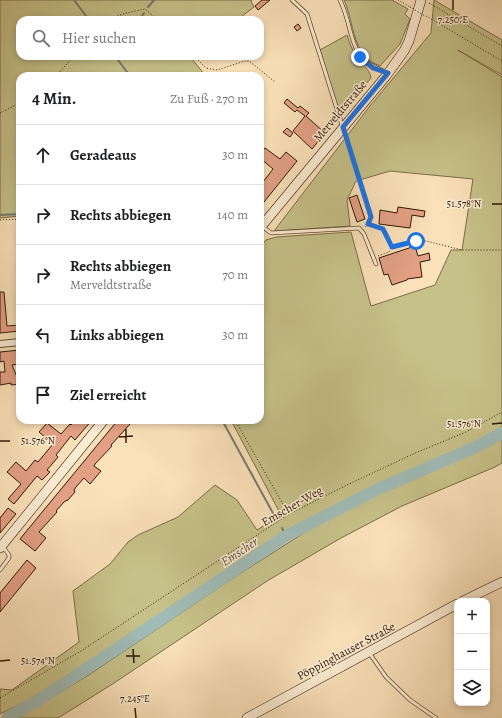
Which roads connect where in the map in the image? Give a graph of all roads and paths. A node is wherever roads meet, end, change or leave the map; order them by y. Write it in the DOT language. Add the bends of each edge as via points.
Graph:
graph roads {
  1 [pos="292,0"];
  2 [pos="340,0"];
  3 [pos="398,0"];
  4 [pos="423,0"];
  5 [pos="117,16"];
  6 [pos="153,16"];
  7 [pos="502,46"];
  8 [pos="70,60"];
  9 [pos="198,60"];
  10 [pos="502,62"];
  11 [pos="60,72"];
  12 [pos="263,72"];
  13 [pos="264,73"];
  14 [pos="388,73"];
  15 [pos="275,82"];
  16 [pos="16,105"];
  17 [pos="0,113"];
  18 [pos="343,127"];
  19 [pos="16,219"];
  20 [pos="0,220"];
  21 [pos="264,223"];
  22 [pos="368,224"];
  23 [pos="264,229"];
  24 [pos="362,231"];
  25 [pos="392,247"];
  26 [pos="502,250"];
  27 [pos="373,258"];
  28 [pos="376,264"];
  29 [pos="16,342"];
  30 [pos="0,344"];
  31 [pos="502,412"];
  32 [pos="101,424"];
  33 [pos="237,424"];
  34 [pos="289,514"];
  35 [pos="1,547"];
  36 [pos="0,570"];
  37 [pos="502,582"];
  38 [pos="469,598"];
  39 [pos="454,606"];
  40 [pos="369,652"];
  41 [pos="0,698"];
  42 [pos="247,718"];
  43 [pos="436,718"];
  1 -- 18 [label="lane" via="307,14"];
  2 -- 14 [label="lane" via="353,45 360,57 373,68"];
  3 -- 10 [label="path, bridge"];
  4 -- 7 [label="path"];
  4 -- 14 [label="main road, Merveldtstraße" via="404,51"];
  5 -- 6 [label="path" via="145,9"];
  8 -- 11 [label="path"];
  9 -- 12 [label="path" via="206,68 217,70 249,61"];
  13 -- 15 [label="path"];
  14 -- 18 [label="main road, Merveldtstraße"];
  16 -- 17 [label="path"];
  18 -- 21 [label="main road, Merveldtstraße"];
  18 -- 22 [label="path" via="371,217"];
  19 -- 20 [label="path"];
  22 -- 24 [label="path"];
  22 -- 25 [label="path" via="383,229"];
  23 -- 24 [label="lane" via="271,233 359,228"];
  24 -- 27 [label="lane"];
  25 -- 26 [label="path" via="426,241 462,250"];
  25 -- 27 [label="path" via="389,252"];
  27 -- 28 [label="lane"];
  29 -- 30 [label="street"];
  31 -- 34 [label="path, Emscher-Weg" via="466,432"];
  32 -- 35 [label="main road"];
  33 -- 34 [label="path"];
  34 -- 41 [label="path, Emscher-Weg" via="81,651"];
  35 -- 36 [label="lane" via="9,558"];
  37 -- 38 [label="main road"];
  39 -- 40 [label="main road, Pöppinghauser Straße"];
  40 -- 42 [label="main road, Pöppinghauser Straße"];
  40 -- 43 [label="lane" via="386,677 410,700"];
}
